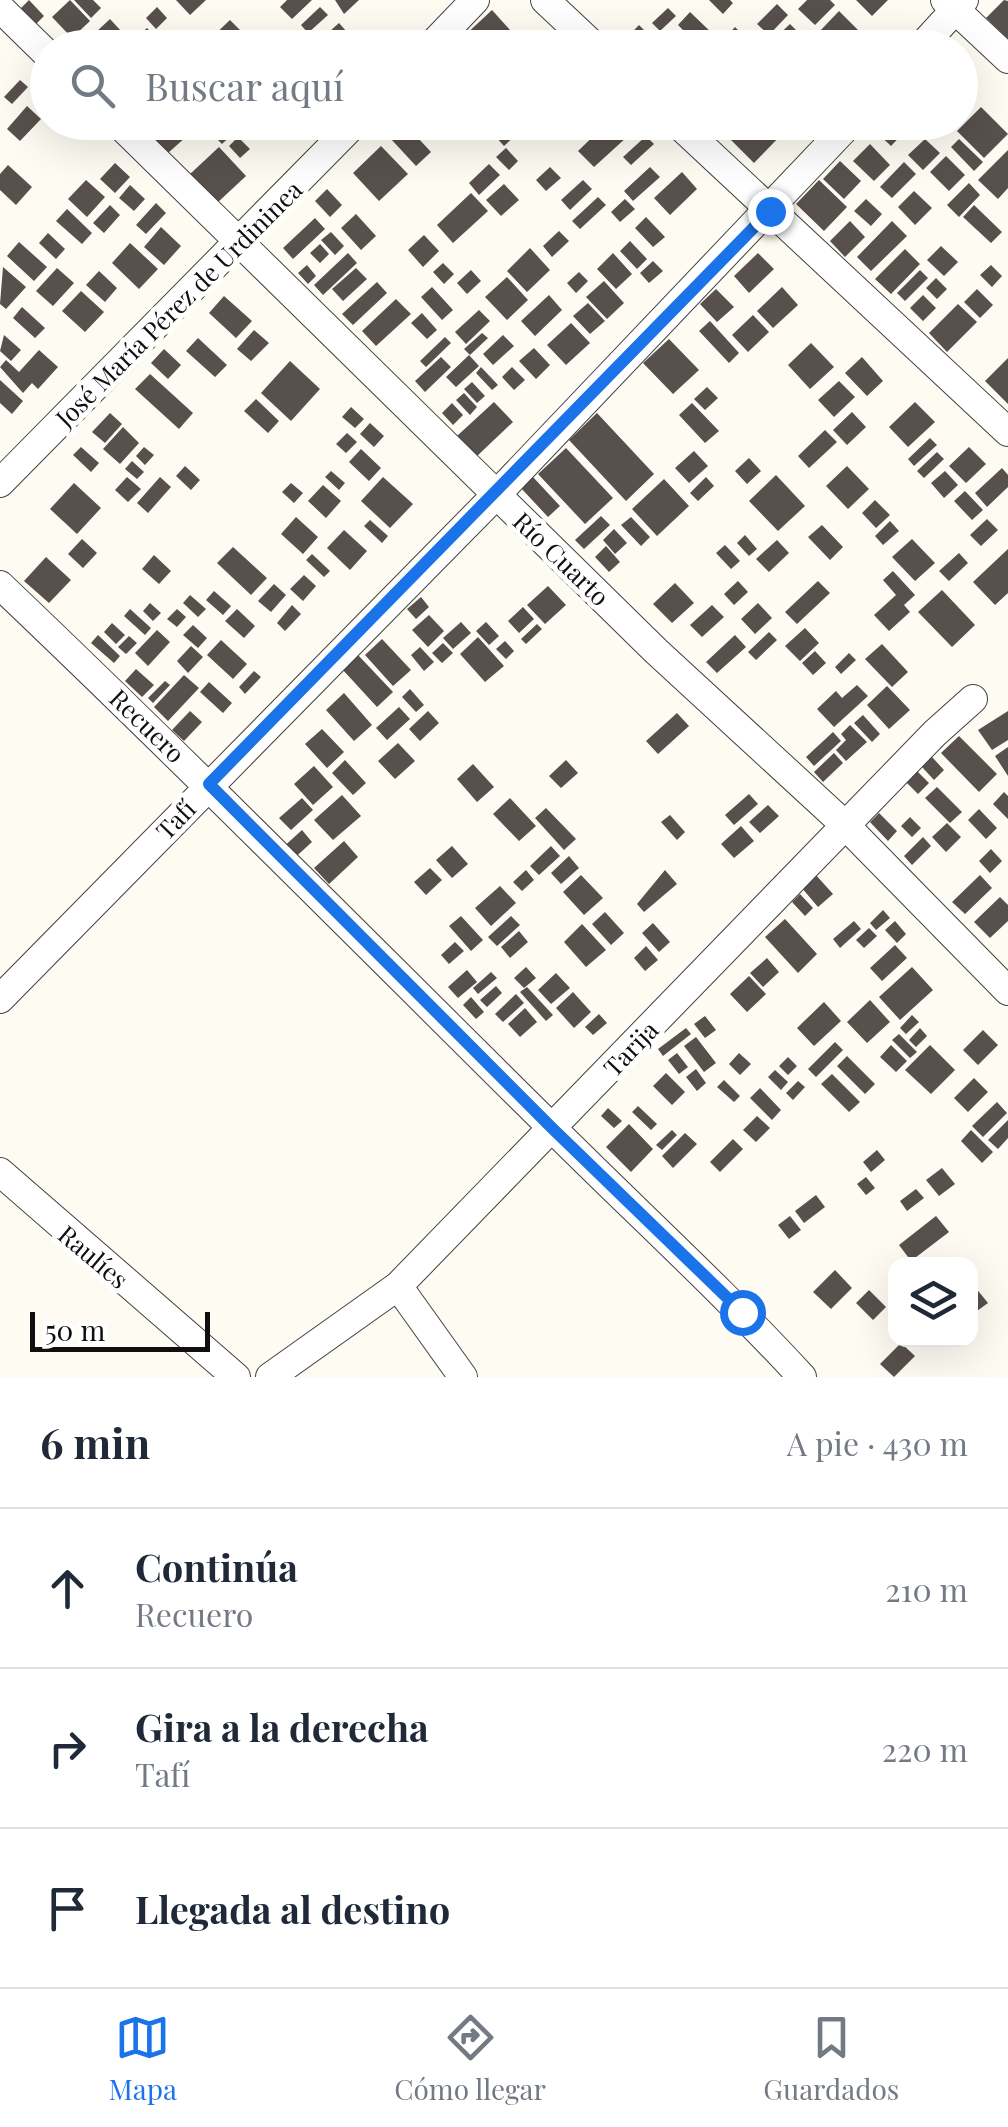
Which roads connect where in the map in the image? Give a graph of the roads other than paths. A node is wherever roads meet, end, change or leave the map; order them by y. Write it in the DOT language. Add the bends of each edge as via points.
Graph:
graph roads {
  1 [pos="475,0"];
  2 [pos="545,0"];
  3 [pos="0,3"];
  4 [pos="955,3"];
  5 [pos="446,30"];
  6 [pos="577,30"];
  7 [pos="934,30"];
  8 [pos="30,35"];
  9 [pos="1008,60"];
  10 [pos="135,140"];
  11 [pos="339,140"];
  12 [pos="695,140"];
  13 [pos="835,140"];
  14 [pos="770,211"];
  15 [pos="239,243"];
  16 [pos="1008,432"];
  17 [pos="0,483"];
  18 [pos="496,495"];
  19 [pos="0,585"];
  20 [pos="974,699"];
  21 [pos="209,784"];
  22 [pos="845,825"];
  23 [pos="1008,991"];
  24 [pos="0,999"];
  25 [pos="552,1128"];
  26 [pos="0,1172"];
  27 [pos="398,1286"];
  28 [pos="236,1377"];
  29 [pos="270,1377"];
  30 [pos="462,1377"];
  31 [pos="802,1377"];
  1 -- 5 [label="street"];
  2 -- 6 [label="street"];
  3 -- 8 [label="street"];
  4 -- 7 [label="street"];
  4 -- 9 [label="street"];
  10 -- 15 [label="street, Río Cuarto"];
  11 -- 15 [label="street, José María Pérez de Urdininea"];
  12 -- 14 [label="street"];
  13 -- 14 [label="street, Tafí"];
  14 -- 16 [label="street"];
  14 -- 18 [label="street, Tafí"];
  15 -- 17 [label="street, José María Pérez de Urdininea"];
  15 -- 18 [label="street, Río Cuarto"];
  18 -- 21 [label="street, Tafí"];
  18 -- 22 [label="street, Río Cuarto"];
  19 -- 21 [label="street, Recuero"];
  20 -- 22 [label="street, Tarija"];
  21 -- 24 [label="street, Tafí"];
  21 -- 25 [label="street, Recuero"];
  22 -- 23 [label="street, Río Cuarto"];
  22 -- 25 [label="street, Tarija"];
  25 -- 27 [label="street, Tarija"];
  25 -- 31 [label="street, Recuero"];
  26 -- 28 [label="street, Raulíes"];
  27 -- 29 [label="street, Tarija"];
  27 -- 30 [label="street"];
}
